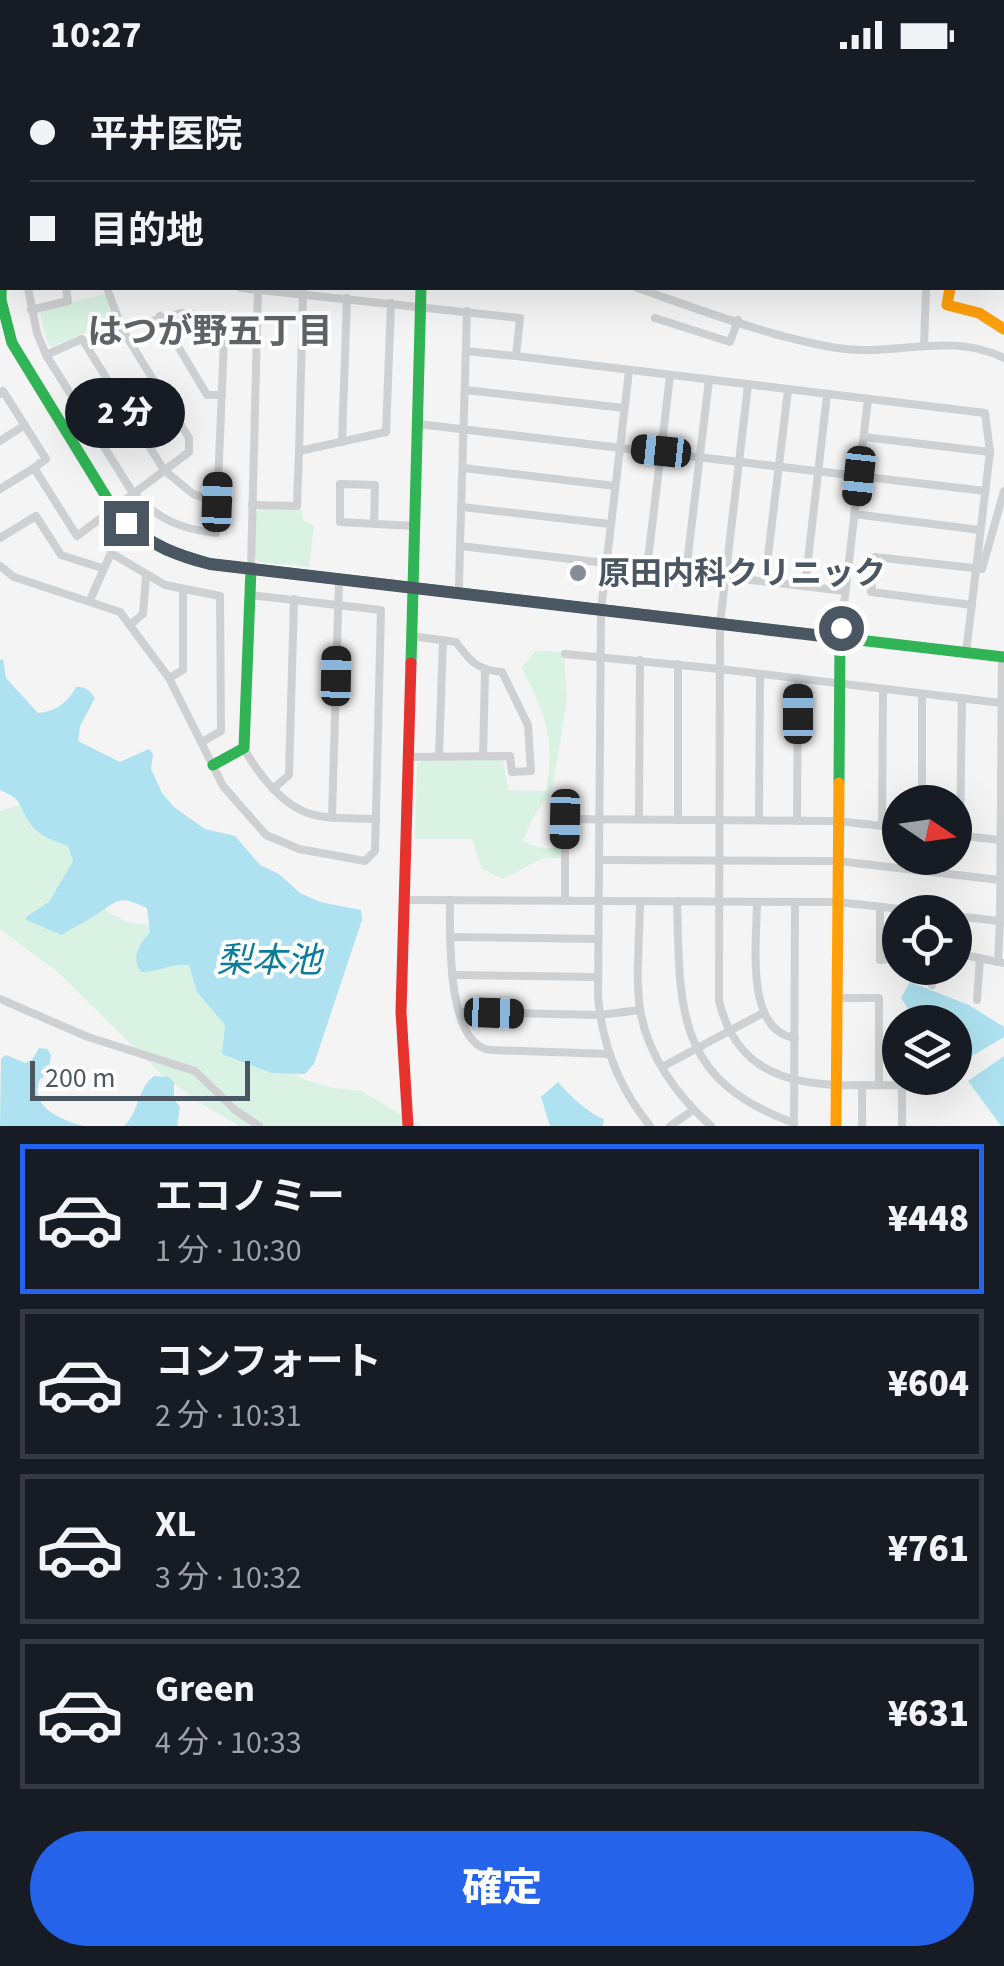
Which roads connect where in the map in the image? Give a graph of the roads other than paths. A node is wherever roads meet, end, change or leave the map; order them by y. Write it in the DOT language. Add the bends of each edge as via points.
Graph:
graph roads {
  1 [pos="781,70"];
  2 [pos="824,70"];
  3 [pos="1,290"];
  4 [pos="28,290"];
  5 [pos="66,290"];
  6 [pos="107,290"];
  7 [pos="258,290"];
  8 [pos="267,290"];
  9 [pos="421,290"];
  10 [pos="643,290"];
  11 [pos="926,290"];
  12 [pos="950,290"];
  13 [pos="303,294"];
  14 [pos="346,298"];
  15 [pos="391,303"];
  16 [pos="421,307"];
  17 [pos="31,310"];
  18 [pos="467,311"];
  19 [pos="160,316"];
  20 [pos="654,318"];
  21 [pos="738,320"];
  22 [pos="3,328"];
  23 [pos="1004,328"];
  24 [pos="122,329"];
  25 [pos="924,346"];
  26 [pos="466,352"];
  27 [pos="46,355"];
  28 [pos="516,356"];
  29 [pos="1004,358"];
  30 [pos="629,370"];
  31 [pos="670,376"];
  32 [pos="709,380"];
  33 [pos="748,385"];
  34 [pos="465,390"];
  35 [pos="788,390"];
  36 [pos="0,394"];
  37 [pos="827,394"];
  38 [pos="222,395"];
  39 [pos="868,399"];
  40 [pos="624,408"];
  41 [pos="418,424"];
  42 [pos="25,425"];
  43 [pos="464,429"];
  44 [pos="864,437"];
  45 [pos="0,441"];
  46 [pos="342,442"];
  47 [pos="620,447"];
  48 [pos="298,451"];
  49 [pos="661,451"];
  50 [pos="990,452"];
  51 [pos="700,456"];
  52 [pos="740,460"];
  53 [pos="780,465"];
  54 [pos="34,468"];
  55 [pos="463,468"];
  56 [pos="164,470"];
  57 [pos="819,470"];
  58 [pos="859,476"];
  59 [pos="1,486"];
  60 [pos="614,486"];
  61 [pos="985,491"];
  62 [pos="1004,491"];
  63 [pos="133,493"];
  64 [pos="217,502"];
  65 [pos="252,505"];
  66 [pos="462,507"];
  67 [pos="114,508"];
  68 [pos="854,514"];
  69 [pos="374,524"];
  70 [pos="610,524"];
  71 [pos="414,526"];
  72 [pos="980,530"];
  73 [pos="0,538"];
  74 [pos="460,546"];
  75 [pos="606,563"];
  76 [pos="0,566"];
  77 [pos="102,568"];
  78 [pos="251,568"];
  79 [pos="647,568"];
  80 [pos="976,570"];
  81 [pos="686,572"];
  82 [pos="146,576"];
  83 [pos="726,577"];
  84 [pos="339,579"];
  85 [pos="765,582"];
  86 [pos="459,586"];
  87 [pos="805,586"];
  88 [pos="413,588"];
  89 [pos="183,590"];
  90 [pos="845,591"];
  91 [pos="250,594"];
  92 [pos="90,600"];
  93 [pos="294,600"];
  94 [pos="972,604"];
  95 [pos="338,605"];
  96 [pos="601,610"];
  97 [pos="720,624"];
  98 [pos="130,625"];
  99 [pos="411,636"];
  100 [pos="840,638"];
  101 [pos="443,641"];
  102 [pos="966,653"];
  103 [pos="565,654"];
  104 [pos="600,656"];
  105 [pos="1003,657"];
  106 [pos="640,660"];
  107 [pos="678,664"];
  108 [pos="720,668"];
  109 [pos="485,671"];
  110 [pos="760,674"];
  111 [pos="169,678"];
  112 [pos="798,678"];
  113 [pos="839,683"];
  114 [pos="883,689"];
  115 [pos="922,694"];
  116 [pos="962,698"];
  117 [pos="1001,703"];
  118 [pos="202,742"];
  119 [pos="244,748"];
  120 [pos="439,756"];
  121 [pos="483,756"];
  122 [pos="408,758"];
  123 [pos="1002,759"];
  124 [pos="212,764"];
  125 [pos="882,785"];
  126 [pos="922,785"];
  127 [pos="959,785"];
  128 [pos="273,789"];
  129 [pos="332,818"];
  130 [pos="599,819"];
  131 [pos="376,820"];
  132 [pos="640,820"];
  133 [pos="678,820"];
  134 [pos="719,820"];
  135 [pos="759,820"];
  136 [pos="797,821"];
  137 [pos="838,822"];
  138 [pos="882,826"];
  139 [pos="972,837"];
  140 [pos="1000,840"];
  141 [pos="599,860"];
  142 [pos="718,861"];
  143 [pos="838,861"];
  144 [pos="1000,880"];
  145 [pos="404,900"];
  146 [pos="450,900"];
  147 [pos="565,900"];
  148 [pos="598,901"];
  149 [pos="640,901"];
  150 [pos="677,901"];
  151 [pos="718,902"];
  152 [pos="758,902"];
  153 [pos="795,902"];
  154 [pos="838,902"];
  155 [pos="880,908"];
  156 [pos="972,918"];
  157 [pos="1000,921"];
  158 [pos="450,936"];
  159 [pos="598,940"];
  160 [pos="972,956"];
  161 [pos="980,958"];
  162 [pos="882,960"];
  163 [pos="1001,962"];
  164 [pos="452,975"];
  165 [pos="598,976"];
  166 [pos="838,998"];
  167 [pos="0,999"];
  168 [pos="977,1000"];
  169 [pos="640,1010"];
  170 [pos="460,1012"];
  171 [pos="763,1013"];
  172 [pos="600,1016"];
  173 [pos="729,1031"];
  174 [pos="795,1038"];
  175 [pos="698,1048"];
  176 [pos="609,1054"];
  177 [pos="662,1067"];
  178 [pos="794,1082"];
  179 [pos="837,1084"];
  180 [pos="862,1085"];
  181 [pos="879,1085"];
  182 [pos="693,1110"];
  183 [pos="794,1124"];
  184 [pos="259,1126"];
  185 [pos="408,1126"];
  186 [pos="650,1126"];
  187 [pos="670,1126"];
  188 [pos="711,1126"];
  189 [pos="836,1126"];
  190 [pos="862,1126"];
  191 [pos="902,1126"];
  1 -- 2 [label="street"];
  3 -- 22 [label="street"];
  4 -- 17 [label="street"];
  5 -- 17 [label="street" via="68,301"];
  6 -- 24 [label="street"];
  7 -- 65 [label="street"];
  8 -- 13 [label="street"];
  9 -- 16 [label="street"];
  10 -- 21 [label="street"];
  11 -- 25 [label="street"];
  12 -- 23 [label="street" via="948,305"];
  13 -- 14 [label="street"];
  13 -- 48 [label="street"];
  14 -- 15 [label="street"];
  14 -- 46 [label="street"];
  15 -- 16 [label="street"];
  15 -- 46 [label="street" via="386,432"];
  16 -- 18 [label="street"];
  16 -- 41 [label="street"];
  17 -- 27 [label="street"];
  18 -- 26 [label="street"];
  18 -- 28 [label="street" via="520,318"];
  19 -- 24 [label="street"];
  19 -- 38 [label="street" via="207,395"];
  19 -- 38 [label="street" via="207,316 224,340"];
  20 -- 21 [label="street" via="730,342"];
  21 -- 25 [label="street" via="835,348"];
  22 -- 67 [label="street"];
  24 -- 56 [label="street" via="189,438 190,452"];
  25 -- 29 [label="street" via="977,346"];
  26 -- 28 [label="street"];
  26 -- 34 [label="street"];
  27 -- 56 [label="street" via="82,339"];
  27 -- 63 [label="street"];
  28 -- 30 [label="street"];
  30 -- 31 [label="street"];
  30 -- 40 [label="street"];
  31 -- 32 [label="street"];
  31 -- 49 [label="street"];
  32 -- 33 [label="street"];
  32 -- 51 [label="street"];
  33 -- 35 [label="street"];
  33 -- 52 [label="street"];
  34 -- 40 [label="street"];
  34 -- 43 [label="street"];
  35 -- 37 [label="street"];
  35 -- 53 [label="street"];
  36 -- 42 [label="street"];
  37 -- 39 [label="street"];
  37 -- 57 [label="street"];
  38 -- 64 [label="street"];
  39 -- 44 [label="street"];
  39 -- 50 [label="street" via="986,413"];
  40 -- 47 [label="street"];
  41 -- 43 [label="street"];
  41 -- 71 [label="street"];
  42 -- 45 [label="street"];
  42 -- 54 [label="street" via="46,459"];
  43 -- 47 [label="street"];
  43 -- 55 [label="street"];
  44 -- 50 [label="street"];
  44 -- 58 [label="street"];
  46 -- 48 [label="street"];
  47 -- 49 [label="street"];
  47 -- 60 [label="street"];
  48 -- 65 [label="street" via="296,506"];
  49 -- 51 [label="street"];
  49 -- 79 [label="street"];
  50 -- 61 [label="street"];
  51 -- 52 [label="street"];
  51 -- 81 [label="street"];
  52 -- 53 [label="street"];
  52 -- 83 [label="street"];
  53 -- 57 [label="street"];
  53 -- 85 [label="street"];
  54 -- 59 [label="street"];
  54 -- 67 [label="street" via="77,536"];
  55 -- 60 [label="street"];
  55 -- 66 [label="street"];
  56 -- 63 [label="street"];
  56 -- 64 [label="street" via="193,494"];
  57 -- 58 [label="street"];
  57 -- 87 [label="street"];
  58 -- 61 [label="street"];
  58 -- 68 [label="street"];
  60 -- 70 [label="street"];
  61 -- 72 [label="street"];
  62 -- 80 [label="street" via="982,570"];
  63 -- 64 [label="street" via="177,526 216,532"];
  63 -- 67 [label="street"];
  65 -- 78 [label="street"];
  66 -- 70 [label="street"];
  66 -- 74 [label="street"];
  67 -- 78 [label="street" via="166,550"];
  68 -- 72 [label="street"];
  68 -- 90 [label="street"];
  69 -- 69 [label="street" via="340,522 340,484 375,484"];
  69 -- 71 [label="street"];
  70 -- 75 [label="street"];
  71 -- 88 [label="street"];
  72 -- 80 [label="street"];
  73 -- 77 [label="street" via="36,516 61,555"];
  74 -- 75 [label="street"];
  74 -- 86 [label="street"];
  75 -- 79 [label="street"];
  75 -- 96 [label="street"];
  76 -- 92 [label="street" via="14,577"];
  77 -- 82 [label="street" via="111,553"];
  77 -- 92 [label="street"];
  78 -- 84 [label="street"];
  78 -- 91 [label="street"];
  79 -- 81 [label="street"];
  80 -- 94 [label="street"];
  80 -- 94 [label="street" via="875,558 871,592"];
  81 -- 83 [label="street"];
  82 -- 89 [label="street"];
  82 -- 98 [label="street" via="143,614"];
  83 -- 85 [label="street"];
  83 -- 97 [label="street"];
  84 -- 88 [label="street"];
  84 -- 95 [label="street"];
  85 -- 87 [label="street"];
  87 -- 90 [label="street"];
  88 -- 96 [label="street"];
  88 -- 99 [label="street"];
  89 -- 111 [label="street" via="182,670"];
  89 -- 118 [label="street" via="220,596 221,731"];
  90 -- 100 [label="street"];
  91 -- 93 [label="street"];
  91 -- 119 [label="street"];
  92 -- 98 [label="street" via="120,612"];
  93 -- 95 [label="street"];
  93 -- 128 [label="street" via="289,775"];
  94 -- 102 [label="street"];
  95 -- 129 [label="street"];
  95 -- 131 [label="street" via="382,610"];
  96 -- 97 [label="street"];
  96 -- 104 [label="street"];
  97 -- 100 [label="street"];
  97 -- 108 [label="street"];
  98 -- 111 [label="street"];
  99 -- 101 [label="street"];
  99 -- 122 [label="street"];
  100 -- 102 [label="street"];
  100 -- 113 [label="street"];
  101 -- 109 [label="street" via="456,642"];
  101 -- 120 [label="street"];
  102 -- 105 [label="street"];
  103 -- 104 [label="street"];
  104 -- 106 [label="street"];
  104 -- 130 [label="street"];
  105 -- 117 [label="street"];
  106 -- 107 [label="street"];
  106 -- 132 [label="street"];
  107 -- 108 [label="street"];
  107 -- 133 [label="street"];
  108 -- 110 [label="street"];
  108 -- 134 [label="street"];
  109 -- 121 [label="street"];
  109 -- 121 [label="street" via="502,672 528,725 531,771 512,772 510,756"];
  110 -- 112 [label="street"];
  110 -- 135 [label="street"];
  111 -- 118 [label="street"];
  112 -- 113 [label="street"];
  112 -- 136 [label="street"];
  113 -- 114 [label="street"];
  113 -- 137 [label="street"];
  114 -- 115 [label="street"];
  114 -- 125 [label="street"];
  115 -- 116 [label="street"];
  115 -- 126 [label="street"];
  116 -- 117 [label="street"];
  116 -- 127 [label="street"];
  117 -- 123 [label="street"];
  118 -- 124 [label="street"];
  119 -- 124 [label="street"];
  119 -- 128 [label="street"];
  120 -- 121 [label="street"];
  120 -- 122 [label="street"];
  122 -- 145 [label="street"];
  123 -- 140 [label="street"];
  124 -- 131 [label="street" via="266,835 298,849 365,861 375,852"];
  128 -- 129 [label="street" via="286,805"];
  129 -- 131 [label="street"];
  130 -- 132 [label="street"];
  130 -- 141 [label="street"];
  130 -- 147 [label="street" via="565,819"];
  132 -- 133 [label="street"];
  133 -- 134 [label="street"];
  134 -- 135 [label="street"];
  134 -- 142 [label="street"];
  135 -- 136 [label="street"];
  136 -- 137 [label="street"];
  137 -- 138 [label="street"];
  137 -- 143 [label="street"];
  139 -- 140 [label="street"];
  140 -- 144 [label="street"];
  141 -- 142 [label="street"];
  141 -- 148 [label="street"];
  142 -- 143 [label="street"];
  142 -- 151 [label="street"];
  143 -- 144 [label="street"];
  143 -- 154 [label="street"];
  144 -- 157 [label="street"];
  145 -- 146 [label="street"];
  145 -- 185 [label="street"];
  146 -- 147 [label="street"];
  146 -- 158 [label="street"];
  147 -- 148 [label="street"];
  148 -- 149 [label="street"];
  148 -- 159 [label="street"];
  149 -- 150 [label="street"];
  149 -- 169 [label="street"];
  150 -- 151 [label="street"];
  150 -- 175 [label="street" via="682,1007"];
  151 -- 152 [label="street"];
  151 -- 173 [label="street" via="718,986"];
  152 -- 153 [label="street"];
  152 -- 171 [label="street"];
  153 -- 154 [label="street"];
  153 -- 174 [label="street"];
  154 -- 155 [label="street"];
  154 -- 166 [label="street"];
  155 -- 162 [label="street"];
  156 -- 157 [label="street"];
  157 -- 163 [label="street"];
  158 -- 159 [label="street"];
  158 -- 164 [label="street"];
  159 -- 165 [label="street"];
  160 -- 161 [label="street"];
  161 -- 163 [label="street"];
  161 -- 168 [label="street"];
  164 -- 165 [label="street"];
  164 -- 170 [label="street"];
  165 -- 172 [label="street"];
  166 -- 179 [label="street"];
  166 -- 181 [label="street" via="879,998"];
  167 -- 184 [label="street" via="88,1038 195,1071"];
  169 -- 172 [label="street"];
  169 -- 177 [label="street"];
  170 -- 172 [label="street"];
  170 -- 176 [label="street" via="471,1043 480,1049"];
  171 -- 173 [label="street"];
  171 -- 174 [label="street"];
  172 -- 176 [label="street"];
  173 -- 175 [label="street"];
  173 -- 178 [label="street" via="749,1058"];
  174 -- 178 [label="street"];
  175 -- 177 [label="street"];
  175 -- 183 [label="street" via="736,1094"];
  176 -- 186 [label="street"];
  177 -- 182 [label="street"];
  178 -- 179 [label="street"];
  178 -- 183 [label="street"];
  179 -- 180 [label="street"];
  179 -- 189 [label="street"];
  180 -- 181 [label="street"];
  180 -- 190 [label="street"];
  181 -- 191 [label="street" via="902,1085"];
  182 -- 187 [label="street"];
  182 -- 188 [label="street"];
}
